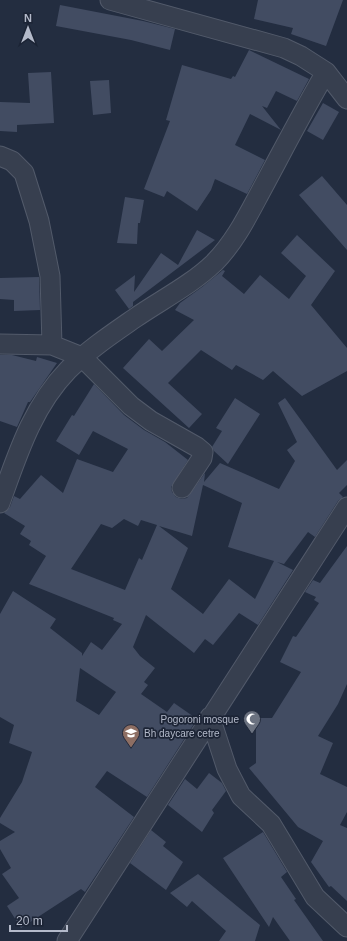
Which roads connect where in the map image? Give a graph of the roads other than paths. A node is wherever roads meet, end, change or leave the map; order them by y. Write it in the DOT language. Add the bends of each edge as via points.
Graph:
graph roads {
  1 [pos="110,0"];
  2 [pos="326,72"];
  3 [pos="347,99"];
  4 [pos="0,156"];
  5 [pos="0,344"];
  6 [pos="52,345"];
  7 [pos="82,357"];
  8 [pos="182,488"];
  9 [pos="0,503"];
  10 [pos="347,507"];
  11 [pos="210,718"];
  12 [pos="347,926"];
  13 [pos="66,941"];
  1 -- 2 [label="street" via="284,48"];
  2 -- 3 [label="street"];
  2 -- 7 [label="street" via="254,205 215,262 188,284 110,335"];
  4 -- 6 [label="street" via="12,161 24,173 39,221 50,276"];
  5 -- 6 [label="street"];
  6 -- 7 [label="street"];
  7 -- 8 [label="street" via="130,406 203,452 202,458"];
  7 -- 9 [label="street" via="54,387 35,414 24,436"];
  10 -- 11 [label="street"];
  11 -- 12 [label="street" via="227,769 241,796 271,824 315,897"];
  11 -- 13 [label="street"];
}
